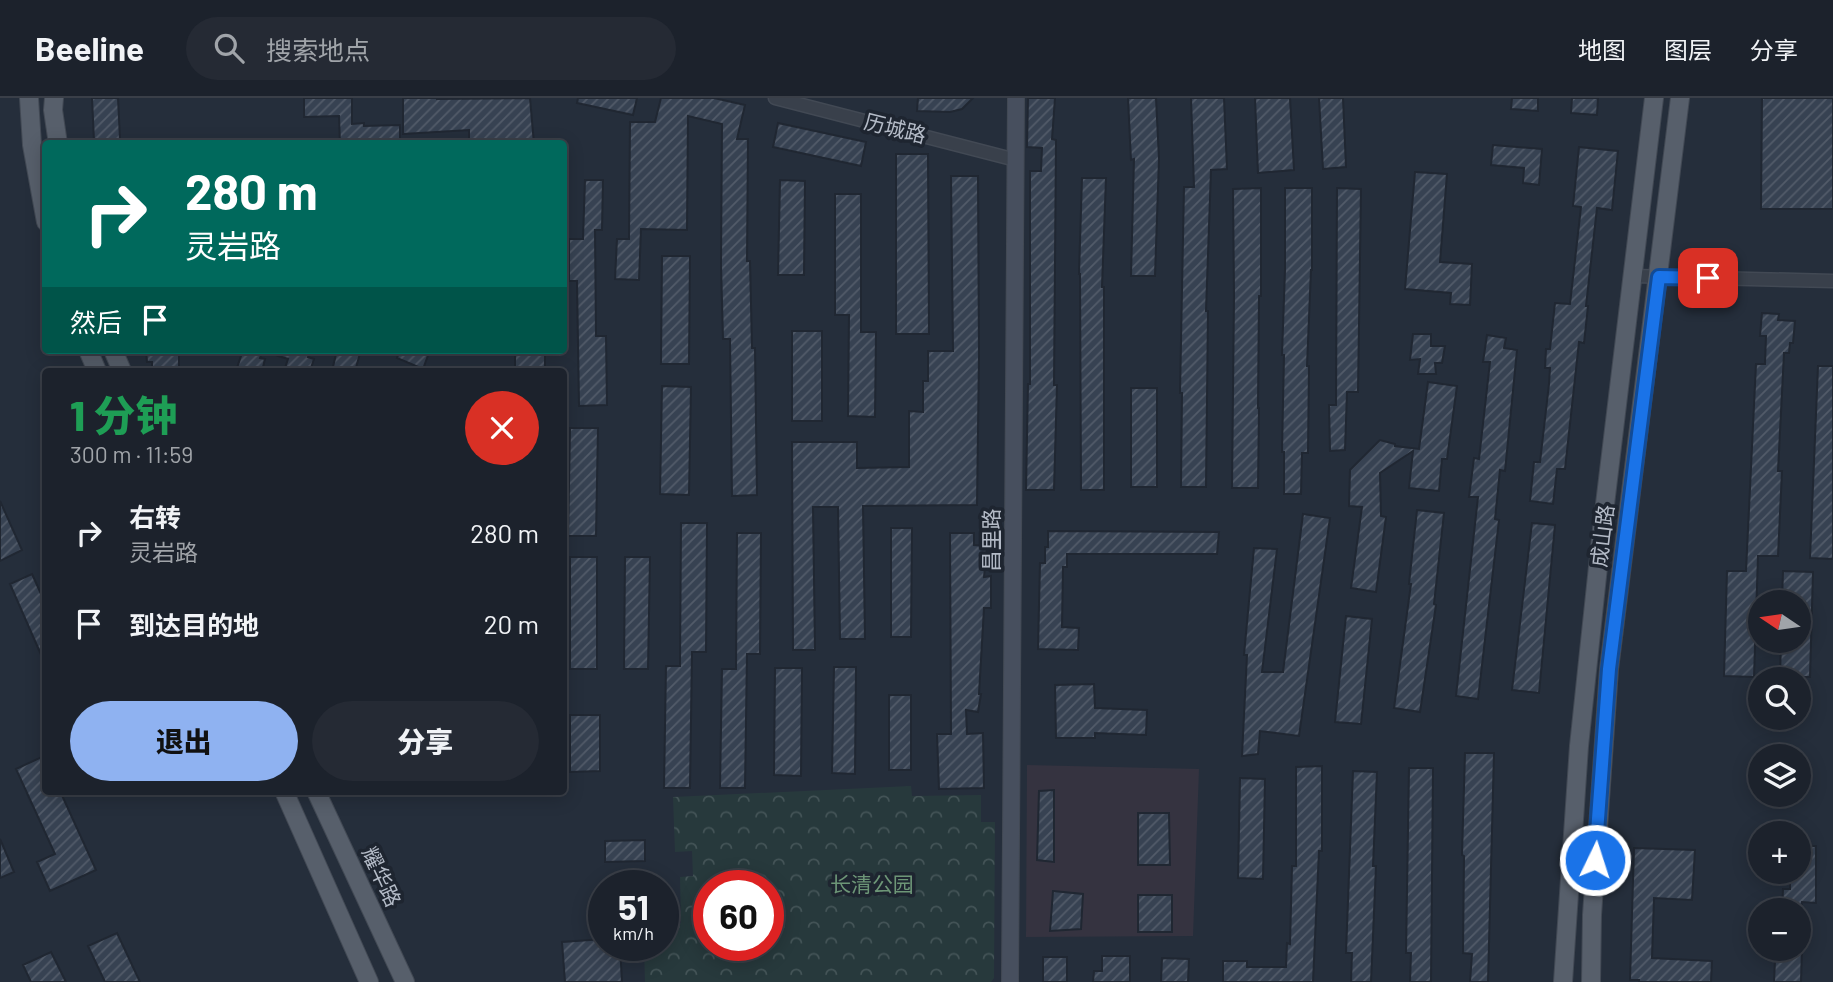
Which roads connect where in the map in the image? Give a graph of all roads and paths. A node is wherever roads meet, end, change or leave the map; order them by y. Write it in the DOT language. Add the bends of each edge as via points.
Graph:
graph roads {
  1 [pos="29,98"];
  2 [pos="54,98"];
  3 [pos="775,98"];
  4 [pos="1016,98"];
  5 [pos="1654,98"];
  6 [pos="1680,98"];
  7 [pos="57,140"];
  8 [pos="1016,160"];
  9 [pos="42,209"];
  10 [pos="1633,276"];
  11 [pos="1659,277"];
  12 [pos="1833,281"];
  13 [pos="286,795"];
  14 [pos="318,795"];
  15 [pos="369,982"];
  16 [pos="405,982"];
  17 [pos="1010,982"];
  18 [pos="1563,982"];
  19 [pos="1591,982"];
  1 -- 9 [label="main road"];
  2 -- 7 [label="main road"];
  3 -- 8 [label="street, 历城路"];
  4 -- 8 [label="street, 昌里路"];
  5 -- 10 [label="main road, 成山路"];
  6 -- 11 [label="main road, 成山路"];
  8 -- 17 [label="street, 昌里路"];
  10 -- 11 [label="street"];
  10 -- 18 [label="main road, 成山路" via="1579,746"];
  11 -- 12 [label="street"];
  11 -- 19 [label="main road, 成山路" via="1609,669"];
  13 -- 15 [label="main road"];
  14 -- 16 [label="main road, 耀华路"];
}
